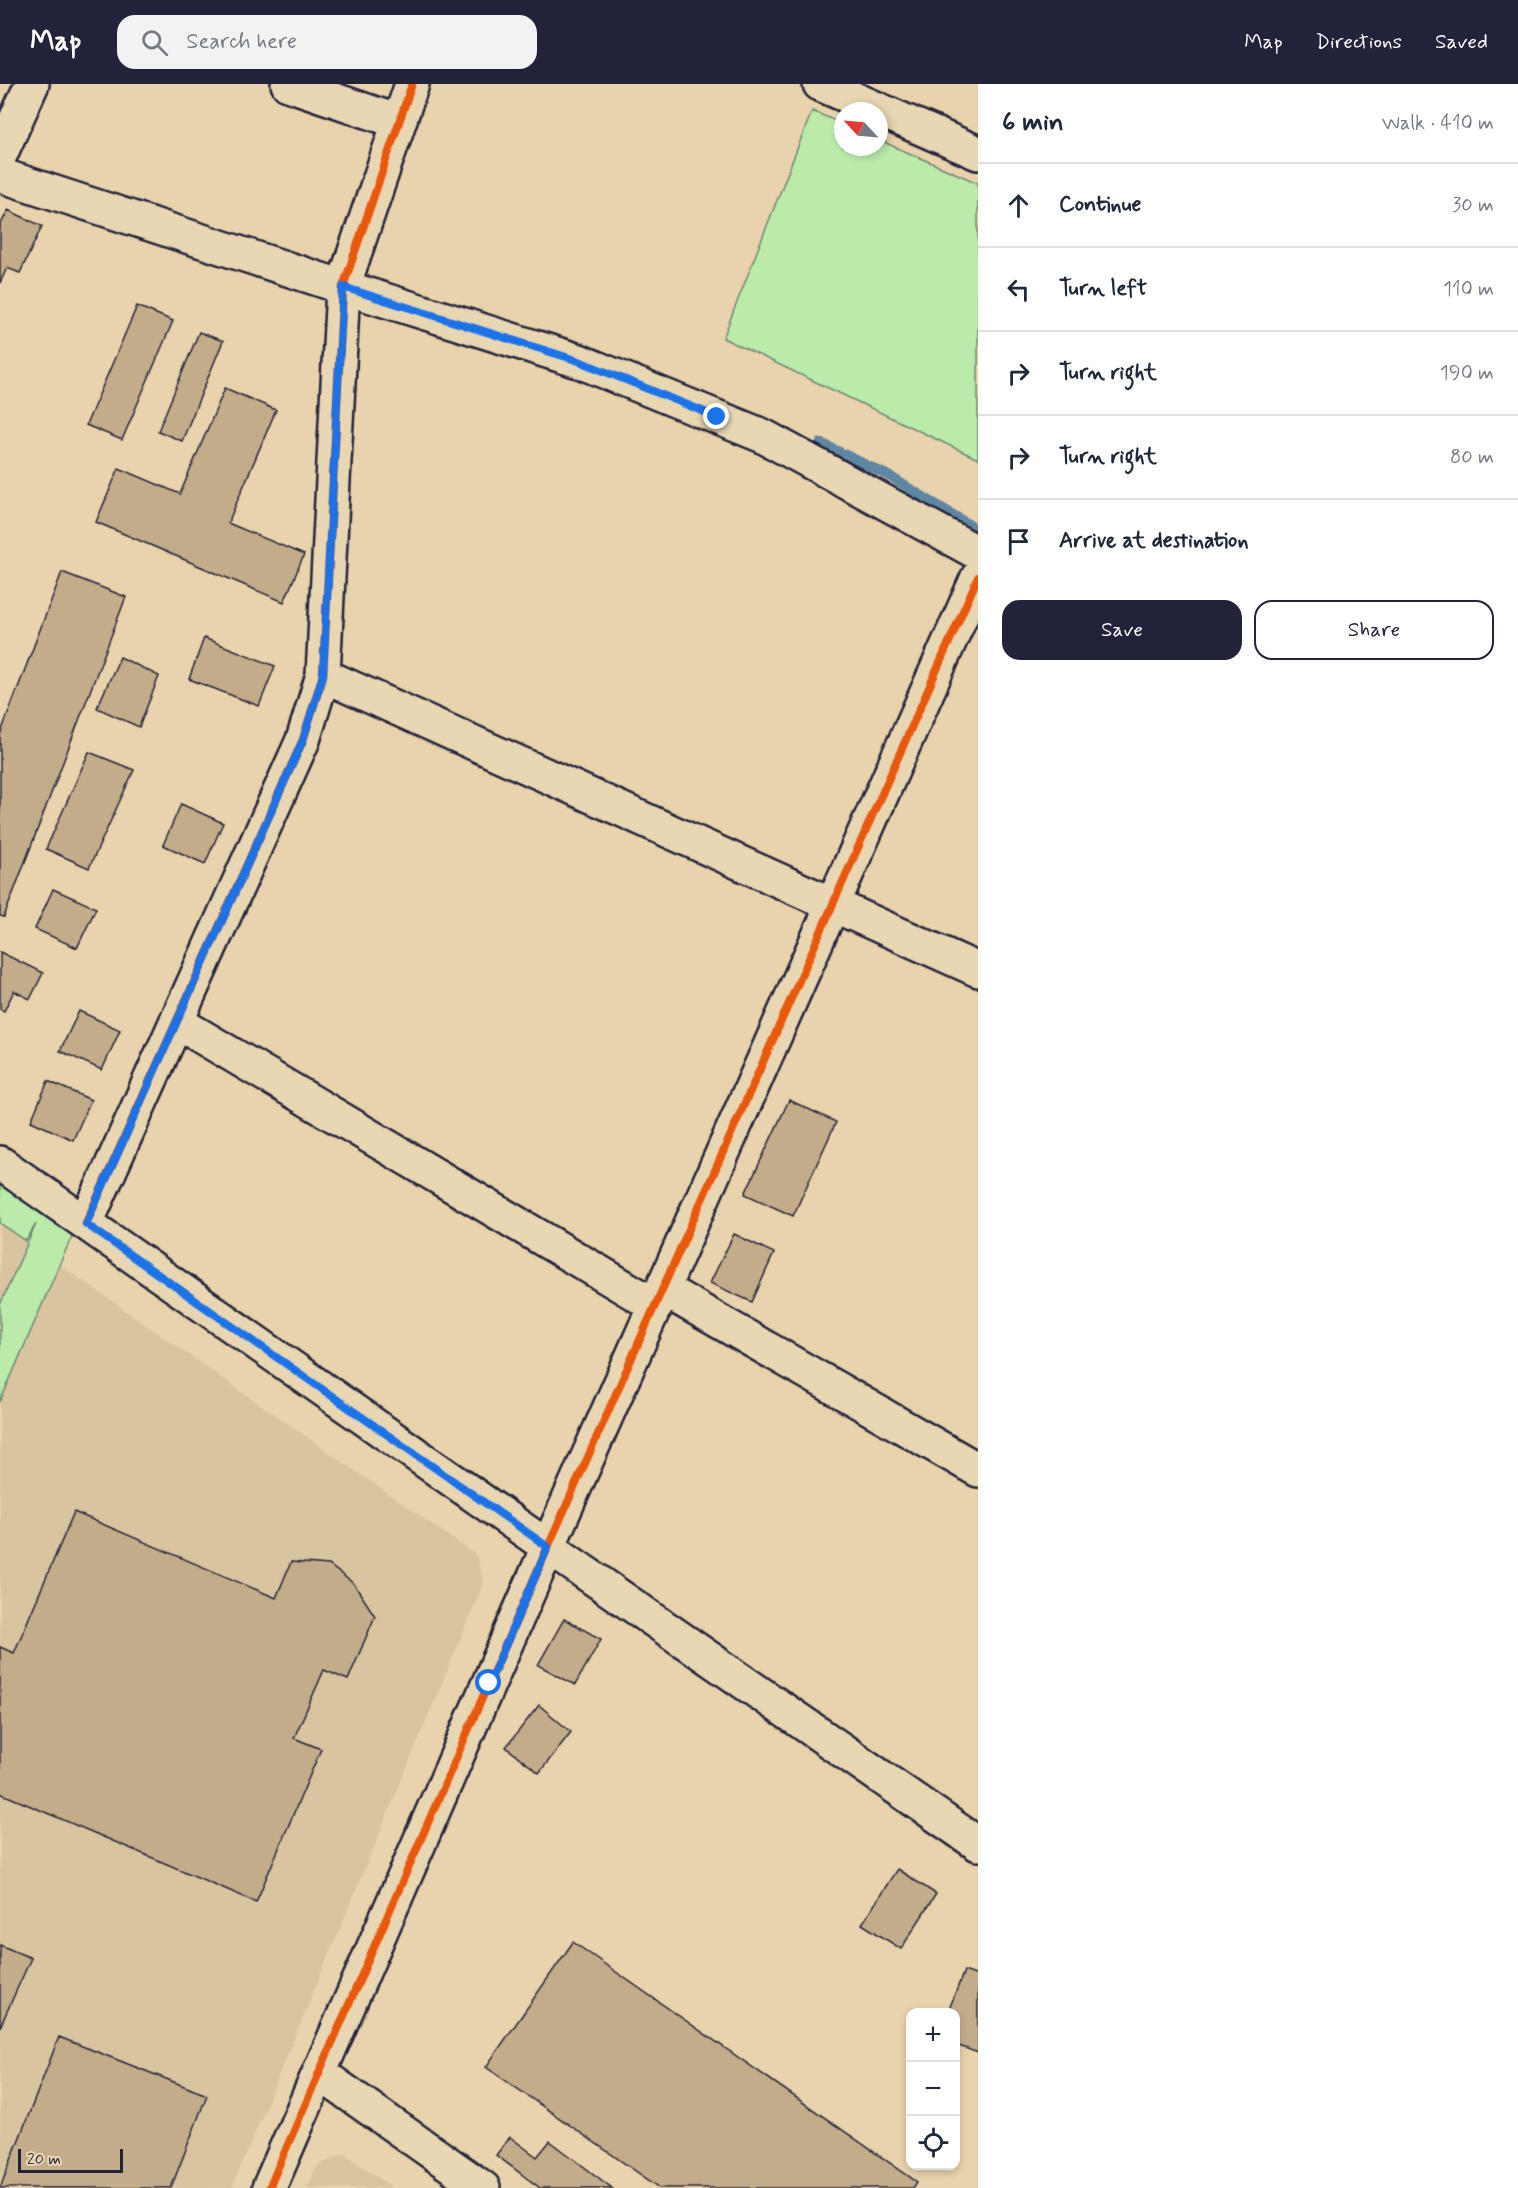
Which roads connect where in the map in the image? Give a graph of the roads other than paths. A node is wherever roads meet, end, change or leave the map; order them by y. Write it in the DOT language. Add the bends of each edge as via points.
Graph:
graph roads {
  1 [pos="32,84"];
  2 [pos="288,84"];
  3 [pos="412,84"];
  4 [pos="820,84"];
  5 [pos="399,122"];
  6 [pos="978,153"];
  7 [pos="0,155"];
  8 [pos="0,175"];
  9 [pos="343,287"];
  10 [pos="978,554"];
  11 [pos="978,577"];
  12 [pos="323,675"];
  13 [pos="832,905"];
  14 [pos="978,970"];
  15 [pos="177,1022"];
  16 [pos="0,1163"];
  17 [pos="86,1224"];
  18 [pos="659,1298"];
  19 [pos="978,1470"];
  20 [pos="548,1547"];
  21 [pos="978,1844"];
  22 [pos="320,2073"];
  23 [pos="269,2188"];
  24 [pos="483,2188"];
  1 -- 7 [label="street"];
  2 -- 5 [label="street"];
  3 -- 5 [label="street"];
  4 -- 6 [label="street"];
  5 -- 9 [label="street"];
  8 -- 9 [label="street"];
  9 -- 10 [label="street" via="579,361 763,436"];
  9 -- 12 [label="street"];
  11 -- 13 [label="street"];
  12 -- 13 [label="street"];
  12 -- 15 [label="street" via="303,740"];
  13 -- 14 [label="street"];
  13 -- 18 [label="street"];
  15 -- 17 [label="street"];
  15 -- 18 [label="street"];
  16 -- 17 [label="street"];
  17 -- 20 [label="street"];
  18 -- 19 [label="street"];
  18 -- 20 [label="street"];
  20 -- 21 [label="street"];
  20 -- 22 [label="street"];
  22 -- 23 [label="street"];
  22 -- 24 [label="street"];
}
